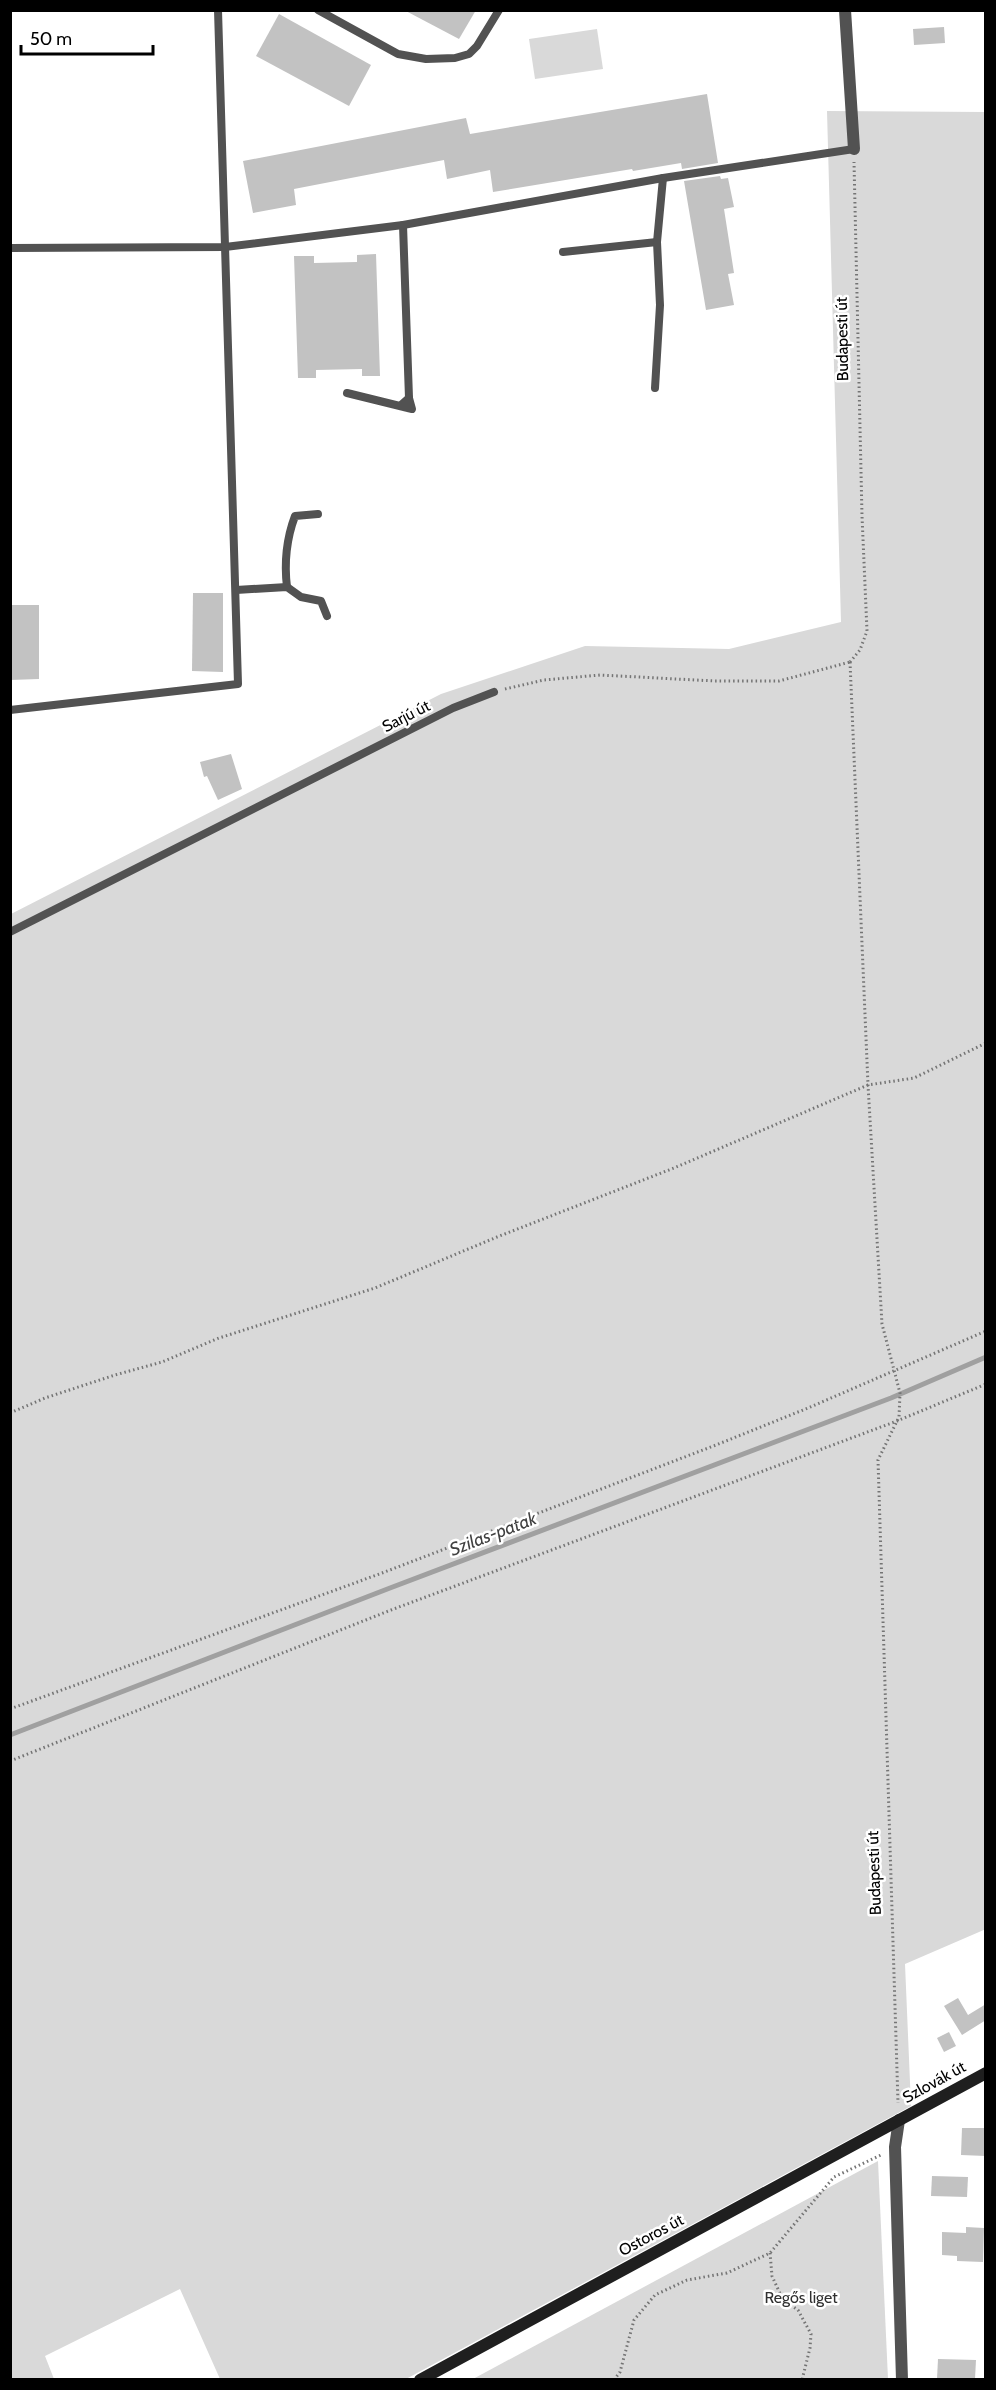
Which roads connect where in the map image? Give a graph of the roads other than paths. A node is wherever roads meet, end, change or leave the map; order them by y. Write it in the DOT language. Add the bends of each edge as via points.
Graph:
graph roads {
  1 [pos="218,10"];
  2 [pos="318,10"];
  3 [pos="499,10"];
  4 [pos="844,10"];
  5 [pos="854,149"];
  6 [pos="663,178"];
  7 [pos="402,225"];
  8 [pos="657,242"];
  9 [pos="225,247"];
  10 [pos="10,248"];
  11 [pos="563,252"];
  12 [pos="655,388"];
  13 [pos="346,393"];
  14 [pos="318,514"];
  15 [pos="287,587"];
  16 [pos="236,590"];
  17 [pos="327,616"];
  18 [pos="494,692"];
  19 [pos="10,710"];
  20 [pos="10,932"];
  21 [pos="986,2073"];
  22 [pos="898,2120"];
  23 [pos="420,2379"];
  24 [pos="902,2379"];
  1 -- 9 [label="lane"];
  2 -- 3 [label="lane" via="398,54 426,59 469,54"];
  4 -- 5 [label="street"];
  5 -- 6 [label="lane"];
  6 -- 7 [label="lane"];
  6 -- 8 [label="lane"];
  7 -- 9 [label="lane"];
  7 -- 13 [label="lane" via="409,398 400,406"];
  8 -- 11 [label="lane"];
  8 -- 12 [label="lane" via="660,305"];
  9 -- 10 [label="lane"];
  9 -- 16 [label="lane"];
  14 -- 15 [label="lane" via="295,516 288,534"];
  15 -- 16 [label="lane"];
  15 -- 17 [label="lane" via="301,597 321,601"];
  16 -- 19 [label="lane" via="238,684"];
  18 -- 20 [label="lane, Sarjú út" via="453,708"];
  21 -- 22 [label="main road, Szlovák út"];
  22 -- 23 [label="main road, Ostoros út"];
  22 -- 24 [label="street" via="895,2147"];
}
